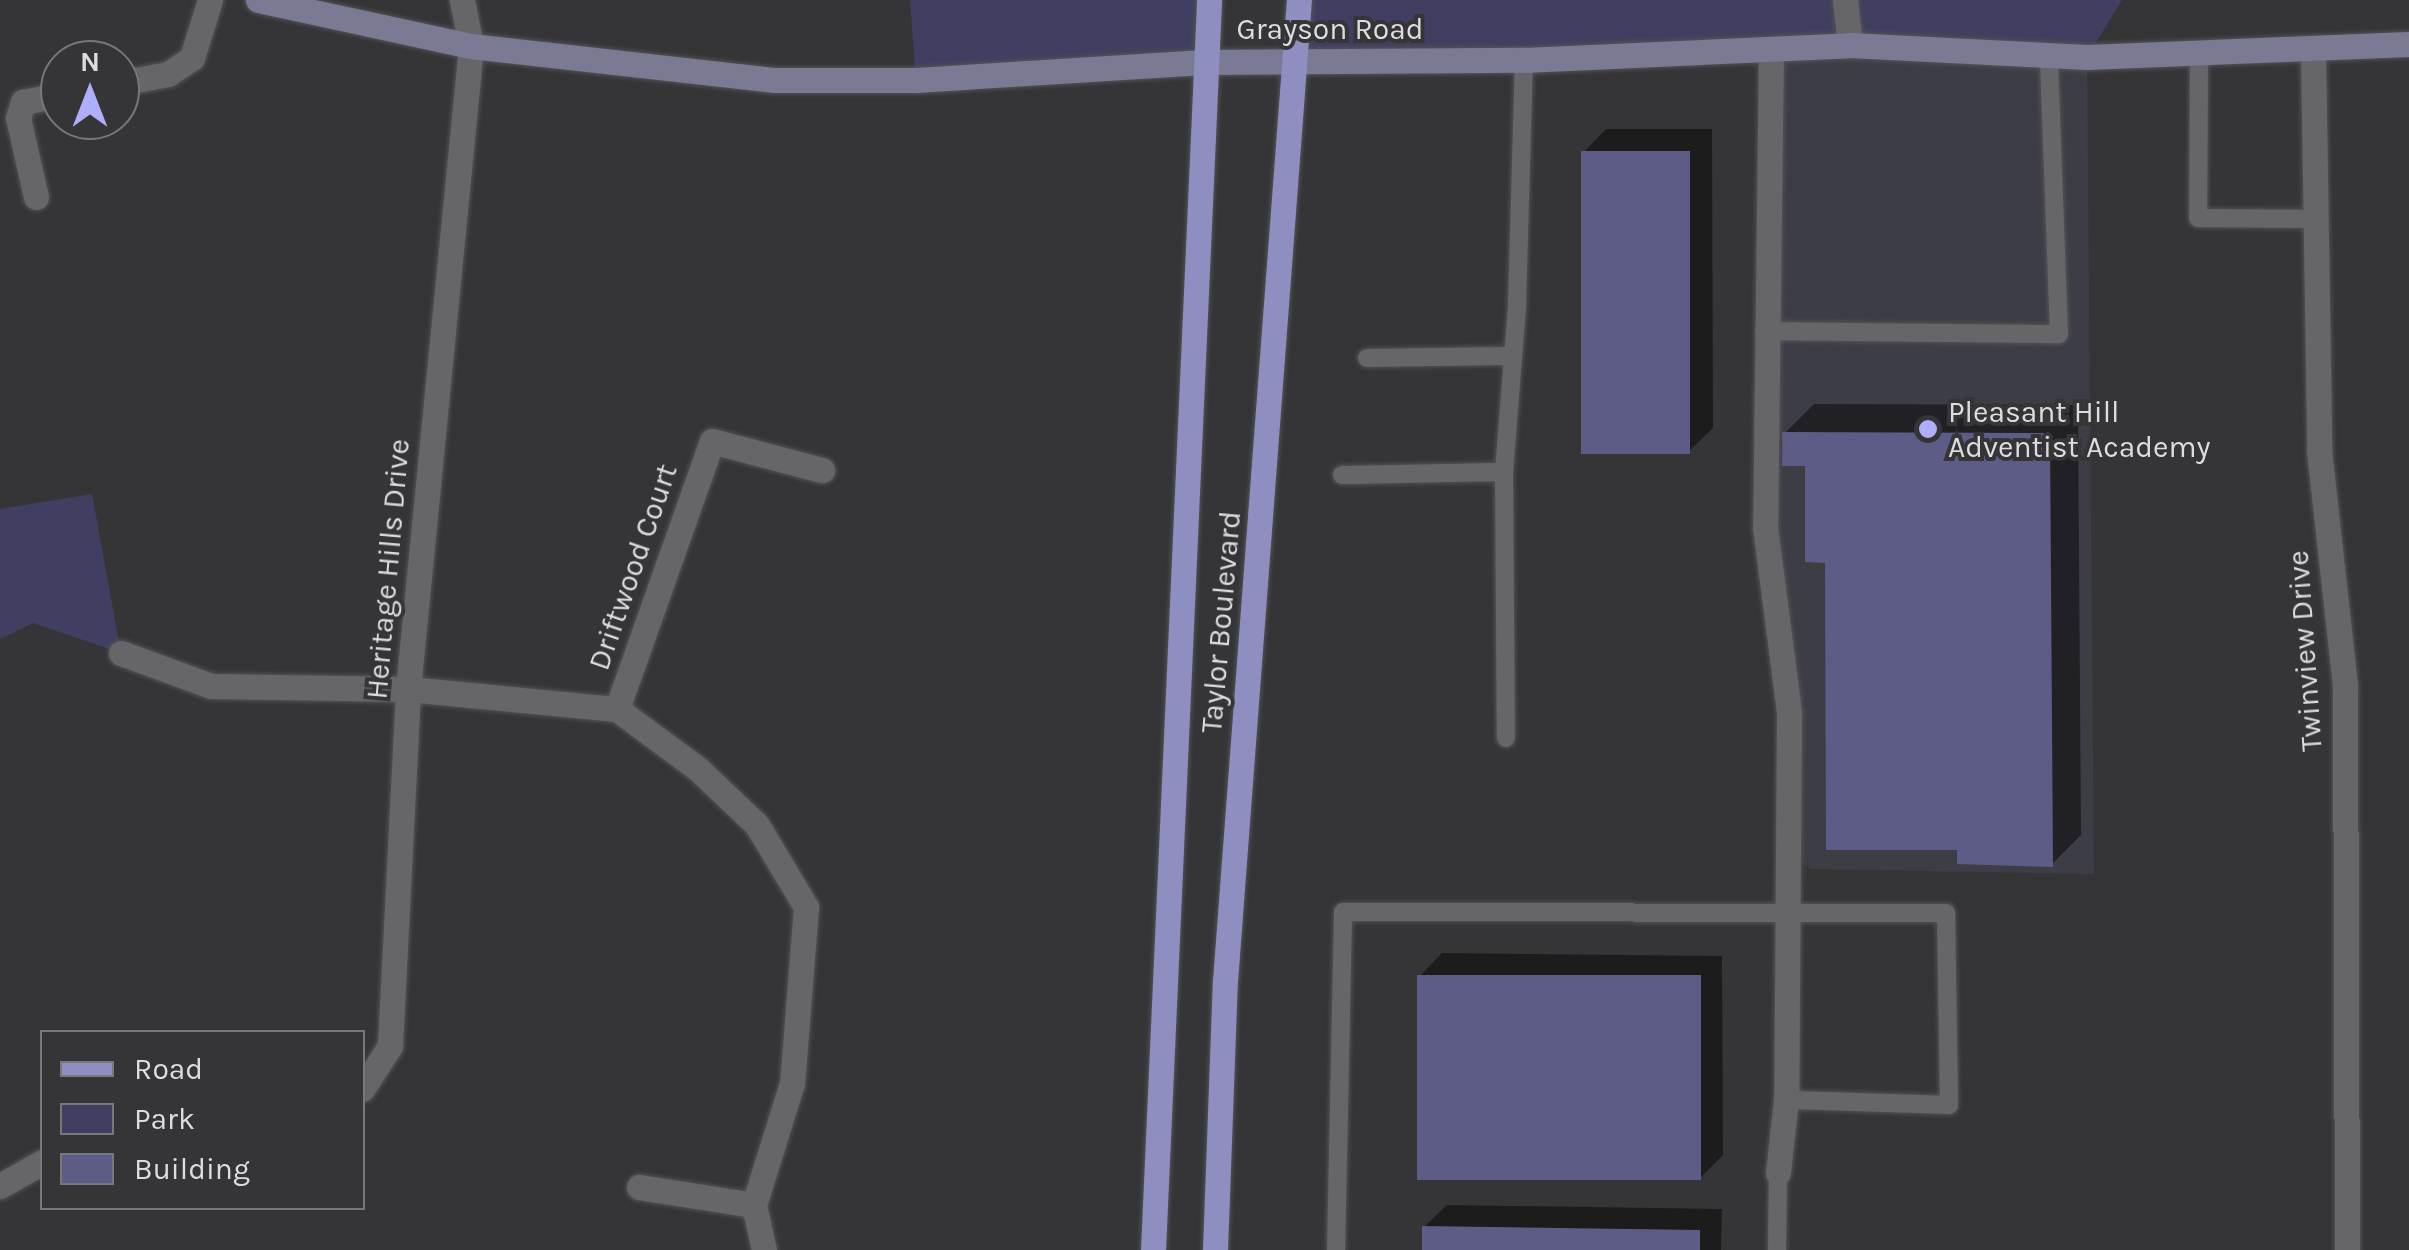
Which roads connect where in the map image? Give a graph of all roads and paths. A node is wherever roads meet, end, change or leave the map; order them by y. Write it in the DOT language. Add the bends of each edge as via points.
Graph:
graph roads {
  1 [pos="210,0"];
  2 [pos="258,0"];
  3 [pos="462,0"];
  4 [pos="1209,0"];
  5 [pos="1299,0"];
  6 [pos="1845,0"];
  7 [pos="2409,44"];
  8 [pos="1850,45"];
  9 [pos="471,46"];
  10 [pos="1772,49"];
  11 [pos="2313,49"];
  12 [pos="2198,53"];
  13 [pos="2049,55"];
  14 [pos="1524,60"];
  15 [pos="1203,62"];
  16 [pos="1294,64"];
  17 [pos="140,80"];
  18 [pos="40,99"];
  19 [pos="36,197"];
  20 [pos="2316,219"];
  21 [pos="1764,331"];
  22 [pos="1513,356"];
  23 [pos="1367,358"];
  24 [pos="822,470"];
  25 [pos="1504,472"];
  26 [pos="1342,476"];
  27 [pos="120,653"];
  28 [pos="408,689"];
  29 [pos="617,709"];
  30 [pos="1506,738"];
  31 [pos="1787,913"];
  32 [pos="365,1084"];
  33 [pos="1786,1100"];
  34 [pos="40,1163"];
  35 [pos="1778,1173"];
  36 [pos="0,1186"];
  37 [pos="638,1187"];
  38 [pos="754,1204"];
  39 [pos="764,1250"];
  40 [pos="1153,1250"];
  41 [pos="1214,1250"];
  42 [pos="1336,1250"];
  43 [pos="1778,1250"];
  44 [pos="2347,1250"];
  1 -- 17 [label="street" via="192,58 168,74"];
  2 -- 9 [label="street, Grayson Road"];
  3 -- 9 [label="street, Heritage Hills Drive"];
  4 -- 15 [label="main road, Taylor Boulevard"];
  5 -- 16 [label="main road, Taylor Boulevard"];
  6 -- 8 [label="street"];
  7 -- 11 [label="street, Grayson Road"];
  8 -- 10 [label="street, Grayson Road"];
  8 -- 13 [label="street, Grayson Road"];
  9 -- 15 [label="street, Grayson Road" via="776,80 916,80"];
  9 -- 28 [label="street, Heritage Hills Drive"];
  10 -- 14 [label="street, Grayson Road"];
  10 -- 21 [label="street" via="1774,157"];
  11 -- 12 [label="street, Grayson Road"];
  11 -- 20 [label="street, Twinview Drive"];
  12 -- 13 [label="street, Grayson Road"];
  12 -- 20 [label="lane" via="2198,218"];
  13 -- 21 [label="lane" via="2058,334"];
  14 -- 16 [label="street, Grayson Road"];
  14 -- 22 [label="lane"];
  15 -- 16 [label="street, Grayson Road"];
  15 -- 40 [label="main road, Taylor Boulevard"];
  16 -- 41 [label="main road, Taylor Boulevard" via="1225,981"];
  18 -- 19 [label="street" via="22,102 18,118"];
  20 -- 44 [label="street, Twinview Drive" via="2319,450 2345,686"];
  21 -- 31 [label="street" via="1765,527 1789,711"];
  22 -- 23 [label="lane"];
  22 -- 25 [label="lane"];
  24 -- 29 [label="street, Driftwood Court" via="712,441"];
  25 -- 26 [label="lane"];
  25 -- 30 [label="lane"];
  27 -- 28 [label="street" via="211,686"];
  28 -- 29 [label="street"];
  28 -- 32 [label="street, Heritage Hills Drive" via="390,1046"];
  29 -- 38 [label="street" via="757,825 806,907 792,1084"];
  31 -- 33 [label="street"];
  31 -- 33 [label="lane" via="1946,913 1949,1104"];
  31 -- 42 [label="lane" via="1343,912"];
  33 -- 35 [label="street"];
  34 -- 36 [label="street"];
  35 -- 43 [label="lane"];
  37 -- 38 [label="street"];
  38 -- 39 [label="street"];
}
